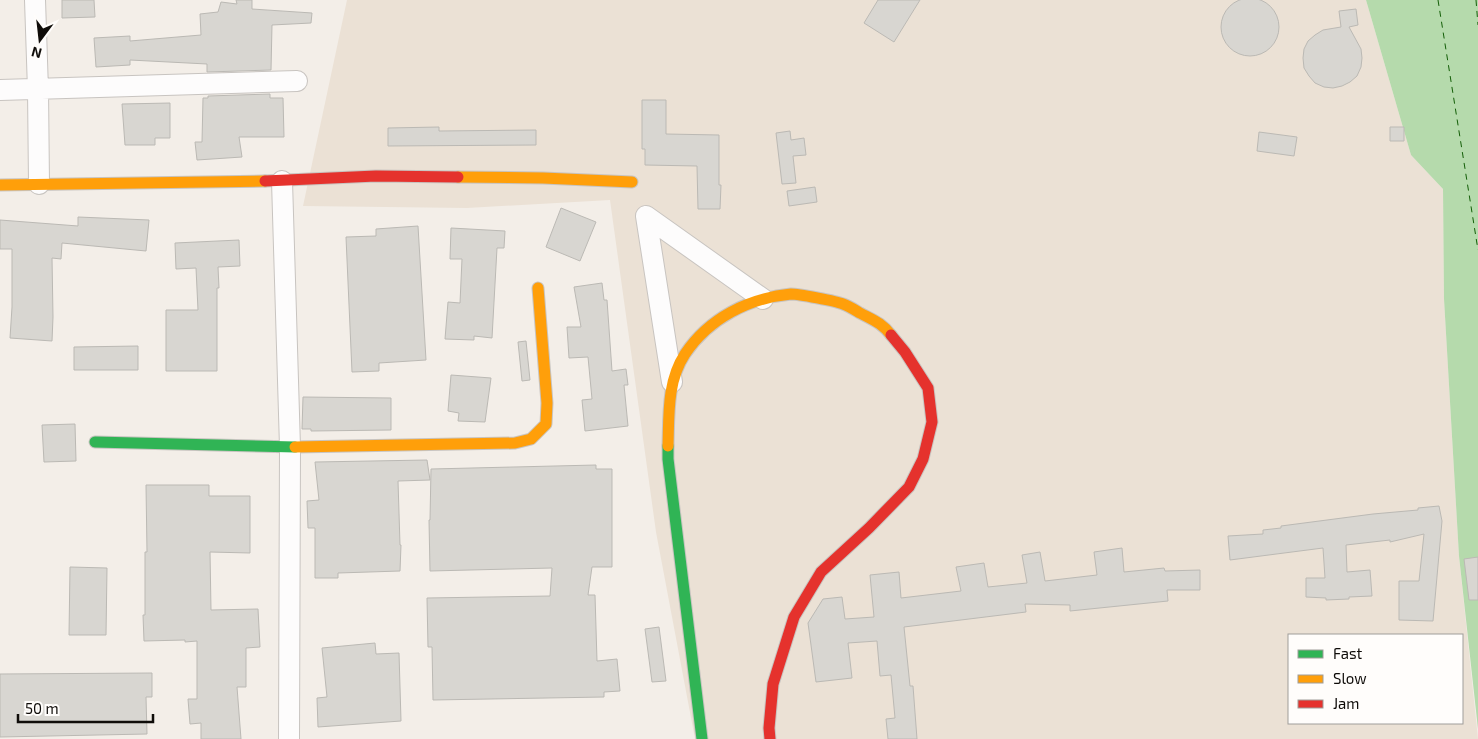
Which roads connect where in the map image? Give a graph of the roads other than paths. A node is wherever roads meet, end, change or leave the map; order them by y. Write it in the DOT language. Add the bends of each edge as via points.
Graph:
graph roads {
  1 [pos="36,0"];
  2 [pos="297,80"];
  3 [pos="0,90"];
  4 [pos="38,90"];
  5 [pos="282,181"];
  6 [pos="632,182"];
  7 [pos="38,184"];
  8 [pos="0,185"];
  9 [pos="538,288"];
  10 [pos="763,299"];
  11 [pos="672,382"];
  12 [pos="95,442"];
  13 [pos="290,446"];
  14 [pos="289,739"];
  15 [pos="702,739"];
  16 [pos="770,739"];
  1 -- 4 [label="street"];
  2 -- 4 [label="street"];
  3 -- 4 [label="street"];
  4 -- 7 [label="street"];
  5 -- 6 [label="street" via="376,176"];
  5 -- 7 [label="street"];
  5 -- 13 [label="street"];
  7 -- 8 [label="street"];
  9 -- 13 [label="street" via="547,404 546,424 531,439 514,443"];
  10 -- 11 [label="street" via="740,307 702,332 684,355"];
  10 -- 11 [label="street" via="646,216"];
  10 -- 16 [label="street" via="793,294 843,304 884,326 928,388 932,422 923,459 909,487 821,572 794,617 773,684"];
  11 -- 15 [label="street" via="668,459"];
  12 -- 13 [label="street"];
  13 -- 14 [label="street"];
}
